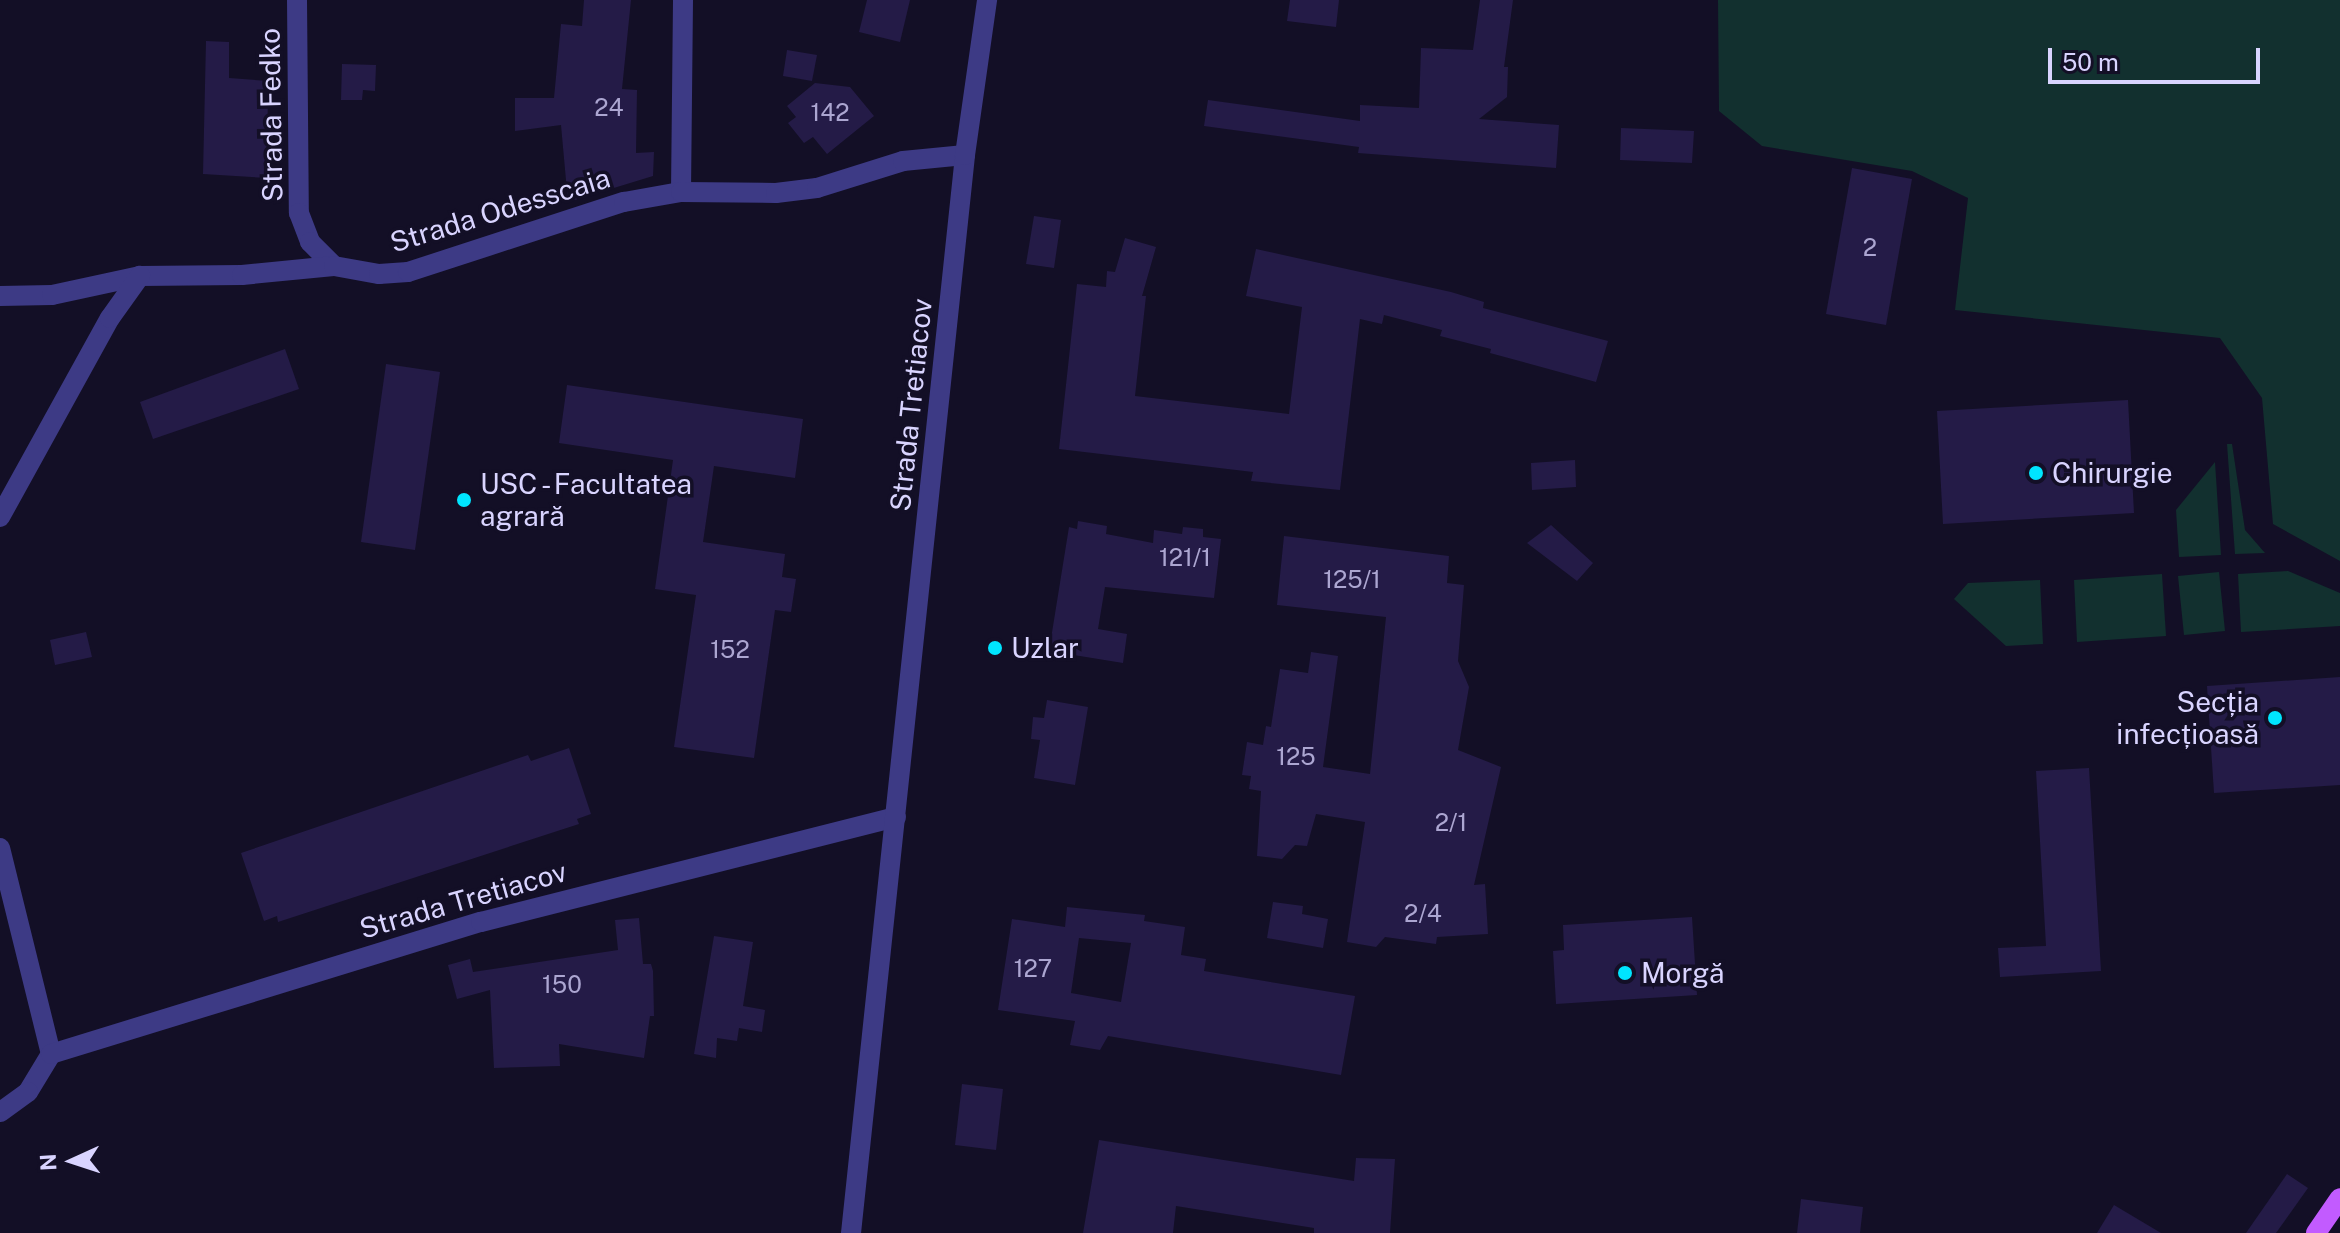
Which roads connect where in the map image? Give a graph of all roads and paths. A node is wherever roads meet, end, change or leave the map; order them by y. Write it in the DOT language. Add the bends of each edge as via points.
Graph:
graph roads {
  1 [pos="297,0"];
  2 [pos="683,0"];
  3 [pos="987,0"];
  4 [pos="965,155"];
  5 [pos="681,192"];
  6 [pos="334,266"];
  7 [pos="140,276"];
  8 [pos="0,296"];
  9 [pos="0,517"];
  10 [pos="896,817"];
  11 [pos="0,848"];
  12 [pos="6,893"];
  13 [pos="51,1054"];
  14 [pos="0,1112"];
  15 [pos="2340,1198"];
  16 [pos="851,1233"];
  17 [pos="2316,1233"];
  1 -- 6 [label="street, Strada Fedko" via="299,213 310,242"];
  2 -- 5 [label="street"];
  3 -- 4 [label="street, Strada Tretiacov"];
  4 -- 5 [label="street, Strada Odesscaia" via="903,161 817,188"];
  4 -- 10 [label="street, Strada Tretiacov"];
  5 -- 6 [label="street, Strada Odesscaia" via="624,202 408,272 379,274"];
  6 -- 7 [label="street, Strada Odesscaia" via="242,275"];
  7 -- 8 [label="street, Strada Odesscaia" via="52,295"];
  7 -- 9 [label="street" via="110,318"];
  10 -- 13 [label="street, Strada Tretiacov" via="481,922"];
  10 -- 16 [label="street, Strada Tretiacov"];
  11 -- 12 [label="street"];
  12 -- 13 [label="street"];
  13 -- 14 [label="street" via="28,1092"];
  15 -- 17 [label="main road"];
}
